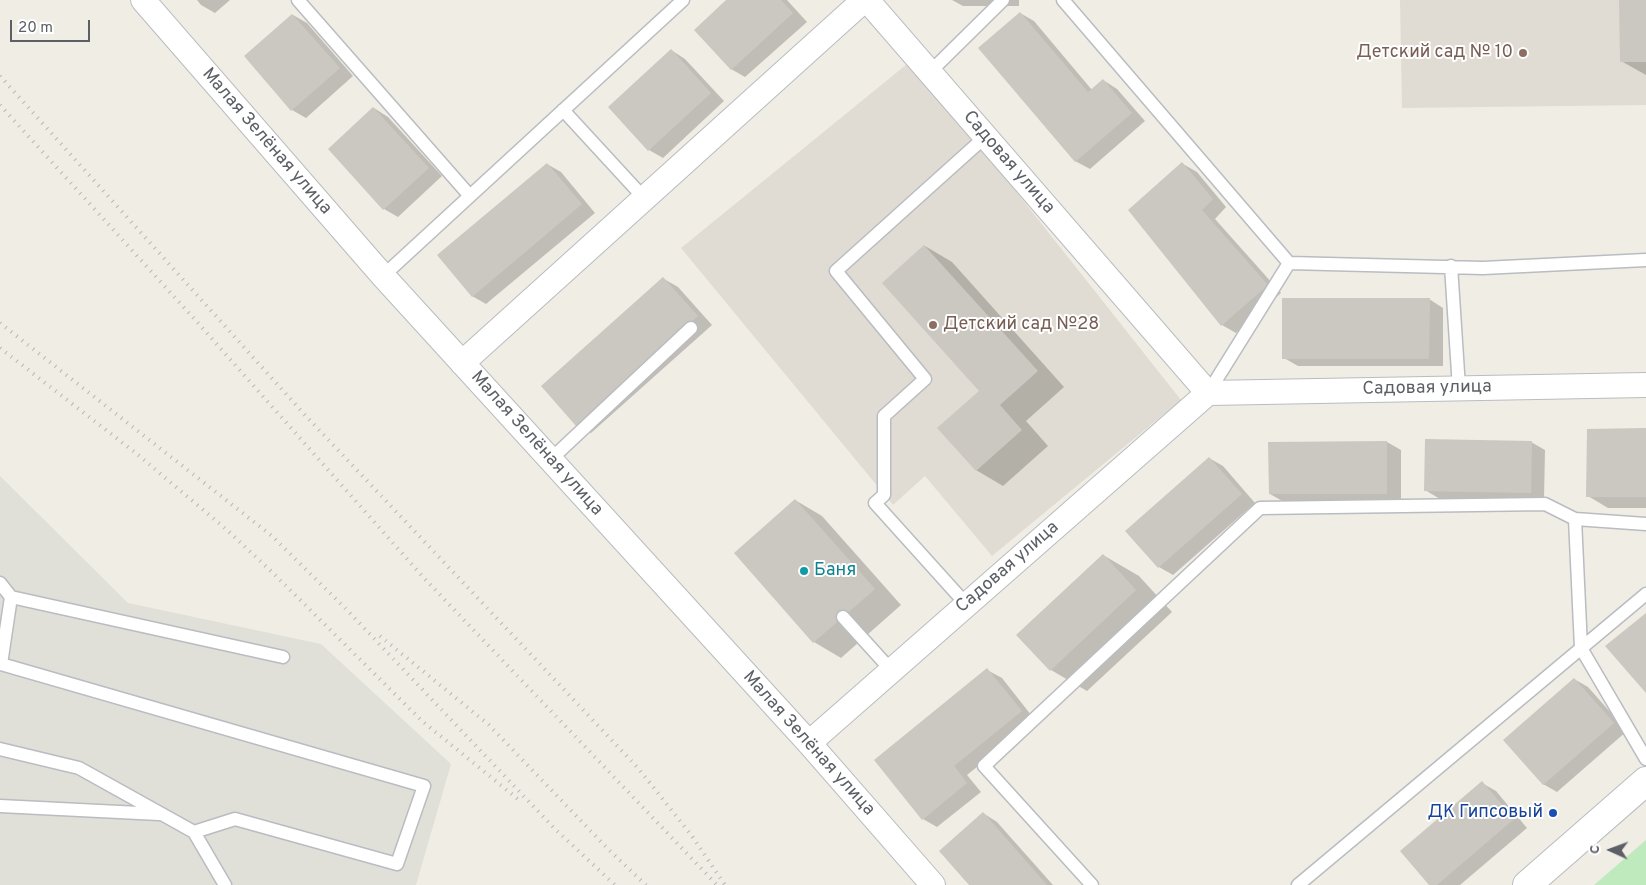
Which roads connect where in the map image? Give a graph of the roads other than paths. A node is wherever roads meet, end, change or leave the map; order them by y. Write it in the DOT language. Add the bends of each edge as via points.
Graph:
graph roads {
  1 [pos="143,0"];
  2 [pos="298,0"];
  3 [pos="683,0"];
  4 [pos="864,0"];
  5 [pos="867,0"];
  6 [pos="1003,0"];
  7 [pos="1063,0"];
  8 [pos="930,72"];
  9 [pos="563,110"];
  10 [pos="986,137"];
  11 [pos="470,196"];
  12 [pos="644,198"];
  13 [pos="1646,260"];
  14 [pos="1289,263"];
  15 [pos="1451,266"];
  16 [pos="383,276"];
  17 [pos="691,328"];
  18 [pos="462,363"];
  19 [pos="1646,385"];
  20 [pos="1459,388"];
  21 [pos="1208,393"];
  22 [pos="550,460"];
  23 [pos="1575,519"];
  24 [pos="1646,524"];
  25 [pos="0,584"];
  26 [pos="1646,594"];
  27 [pos="11,597"];
  28 [pos="966,604"];
  29 [pos="843,617"];
  30 [pos="1581,648"];
  31 [pos="283,657"];
  32 [pos="891,670"];
  33 [pos="809,744"];
  34 [pos="0,749"];
  35 [pos="1646,758"];
  36 [pos="1646,781"];
  37 [pos="0,806"];
  38 [pos="162,814"];
  39 [pos="194,832"];
  40 [pos="225,885"];
  41 [pos="933,885"];
  42 [pos="1092,885"];
  43 [pos="1298,885"];
  44 [pos="1527,885"];
  1 -- 16 [label="street, Малая Зелёная улица"];
  2 -- 11 [label="lane"];
  3 -- 9 [label="lane"];
  4 -- 12 [label="street"];
  5 -- 8 [label="street, Садовая улица"];
  6 -- 8 [label="lane"];
  7 -- 14 [label="lane"];
  8 -- 10 [label="street, Садовая улица"];
  9 -- 11 [label="lane"];
  9 -- 12 [label="lane"];
  10 -- 21 [label="street, Садовая улица"];
  10 -- 28 [label="lane" via="836,271 925,379 884,416 884,495 875,503"];
  11 -- 16 [label="lane"];
  12 -- 18 [label="street"];
  13 -- 15 [label="lane" via="1483,268"];
  14 -- 15 [label="lane"];
  14 -- 21 [label="lane"];
  15 -- 20 [label="lane"];
  16 -- 18 [label="street, Малая Зелёная улица"];
  17 -- 22 [label="lane"];
  18 -- 22 [label="street, Малая Зелёная улица"];
  19 -- 20 [label="street, Садовая улица"];
  20 -- 21 [label="street, Садовая улица"];
  21 -- 28 [label="street, Садовая улица"];
  22 -- 33 [label="street, Малая Зелёная улица"];
  23 -- 24 [label="lane"];
  23 -- 30 [label="lane"];
  23 -- 42 [label="lane" via="1545,504 1260,508 984,766"];
  25 -- 27 [label="lane"];
  26 -- 30 [label="lane"];
  27 -- 31 [label="lane"];
  27 -- 39 [label="lane" via="1,664 424,786 397,864 235,819"];
  28 -- 32 [label="street, Садовая улица"];
  29 -- 32 [label="lane"];
  30 -- 35 [label="lane"];
  30 -- 43 [label="lane"];
  32 -- 33 [label="street, Садовая улица"];
  33 -- 41 [label="street, Малая Зелёная улица"];
  34 -- 38 [label="lane" via="79,768"];
  36 -- 44 [label="street"];
  37 -- 38 [label="lane"];
  38 -- 39 [label="lane"];
  39 -- 40 [label="lane"];
}
